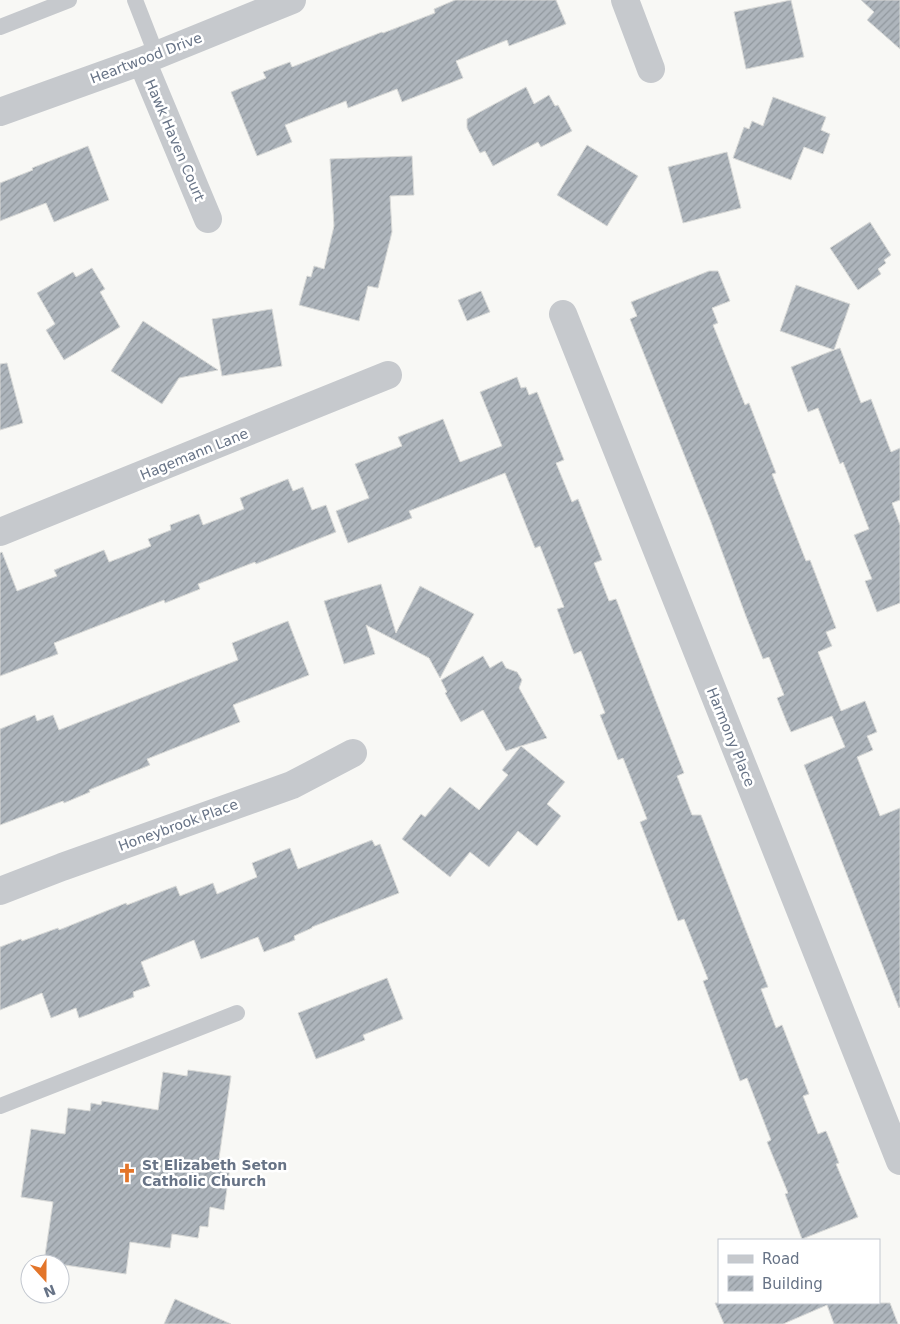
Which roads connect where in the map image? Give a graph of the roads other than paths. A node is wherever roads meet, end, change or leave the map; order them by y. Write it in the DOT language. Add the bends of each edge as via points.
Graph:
graph roads {
  1 [pos="69,0"];
  2 [pos="135,0"];
  3 [pos="292,0"];
  4 [pos="625,0"];
  5 [pos="0,27"];
  6 [pos="149,58"];
  7 [pos="651,69"];
  8 [pos="0,112"];
  9 [pos="208,219"];
  10 [pos="563,314"];
  11 [pos="388,375"];
  12 [pos="0,532"];
  13 [pos="353,753"];
  14 [pos="0,891"];
  15 [pos="237,1012"];
  16 [pos="0,1106"];
  17 [pos="900,1161"];
  1 -- 5 [label="lane"];
  2 -- 6 [label="lane"];
  3 -- 6 [label="street, Heartwood Drive"];
  4 -- 7 [label="street"];
  6 -- 8 [label="street, Heartwood Drive"];
  6 -- 9 [label="street, Hawk Haven Court"];
  10 -- 17 [label="street, Harmony Place"];
  11 -- 12 [label="street, Hagemann Lane"];
  13 -- 14 [label="street, Honeybrook Place" via="292,785"];
  15 -- 16 [label="lane"];
}
